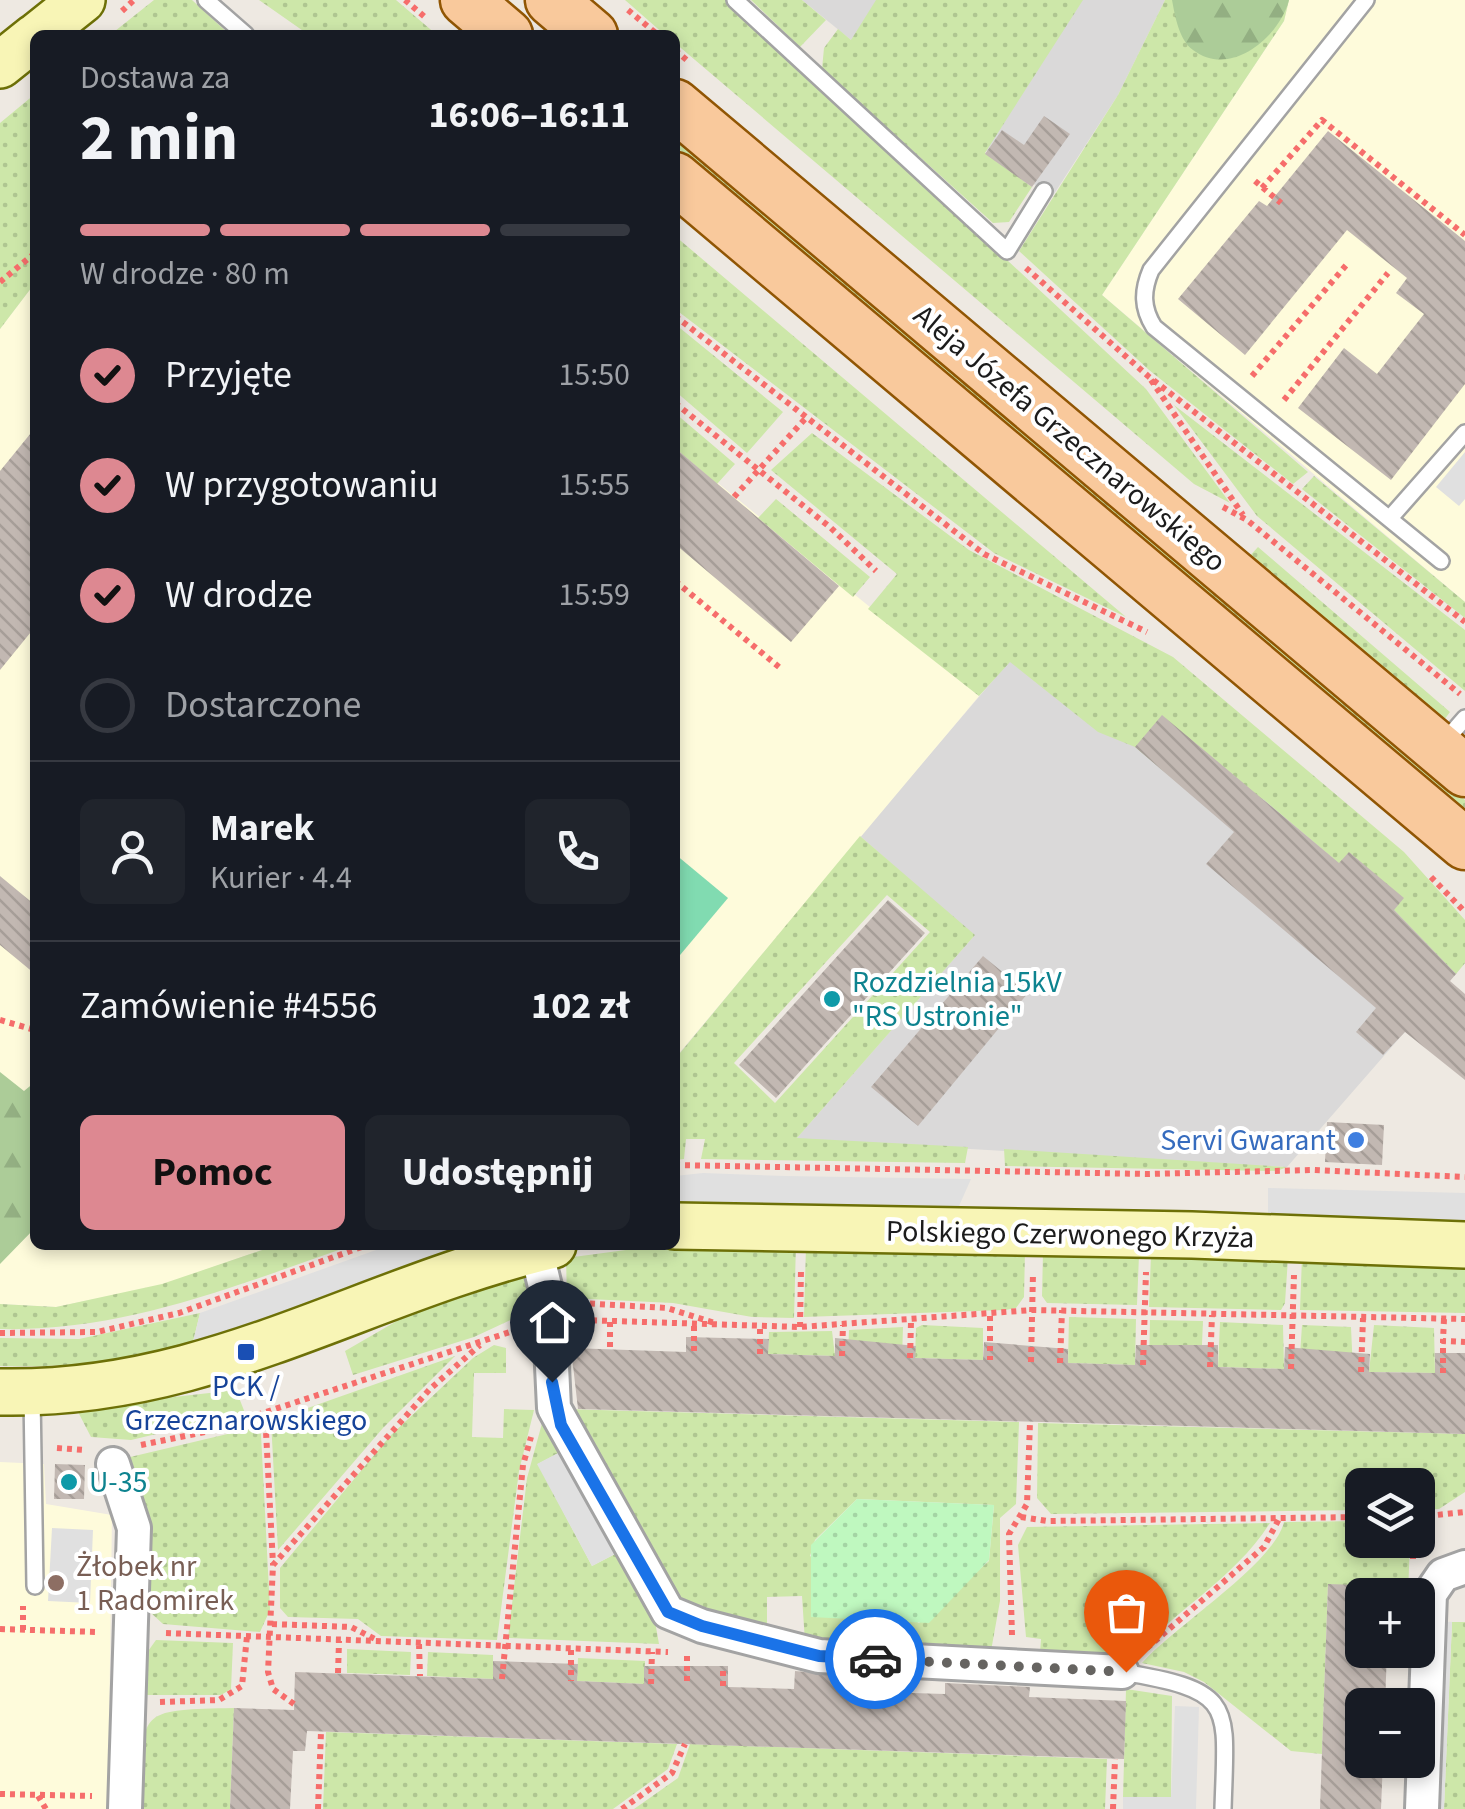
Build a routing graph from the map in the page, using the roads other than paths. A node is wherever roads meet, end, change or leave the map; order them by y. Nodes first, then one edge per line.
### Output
1 (82, 0) edge
2 (206, 0) edge
3 (466, 0) edge
4 (551, 0) edge
5 (734, 0) edge
6 (1366, 0) edge
7 (44, 30) edge
8 (240, 30) edge
9 (502, 30) edge
10 (586, 30) edge
11 (30, 41) edge
12 (0, 65) edge
13 (680, 109) edge
14 (680, 182) edge
15 (1044, 191) dead end
16 (1465, 433) edge
17 (1390, 518) junction
18 (1441, 561) dead end
19 (1456, 746) edge
20 (1465, 844) edge
21 (680, 1226) edge
22 (1465, 1246) edge
23 (535, 1250) edge
24 (544, 1250) edge
25 (16, 1391) edge
26 (115, 1453) road end
27 (1465, 1567) edge
28 (35, 1586) dead end
29 (1124, 1672) joint
30 (112, 1803) edge
31 (1223, 1809) edge
32 (1422, 1809) edge

1 - 7 street
2 - 8 lane
3 - 9 main road
4 - 10 main road
5 - 15 lane
6 - 17 lane
11 - 12 street
13 - 19 main road, Aleja Józefa Grzecznarowskiego
14 - 20 main road, Aleja Józefa Grzecznarowskiego
16 - 17 lane
17 - 18 lane
21 - 22 street, Polskiego Czerwonego Krzyża
23 - 25 street
24 - 29 street
25 - 28 lane
26 - 30 street
27 - 32 street
29 - 31 lane

